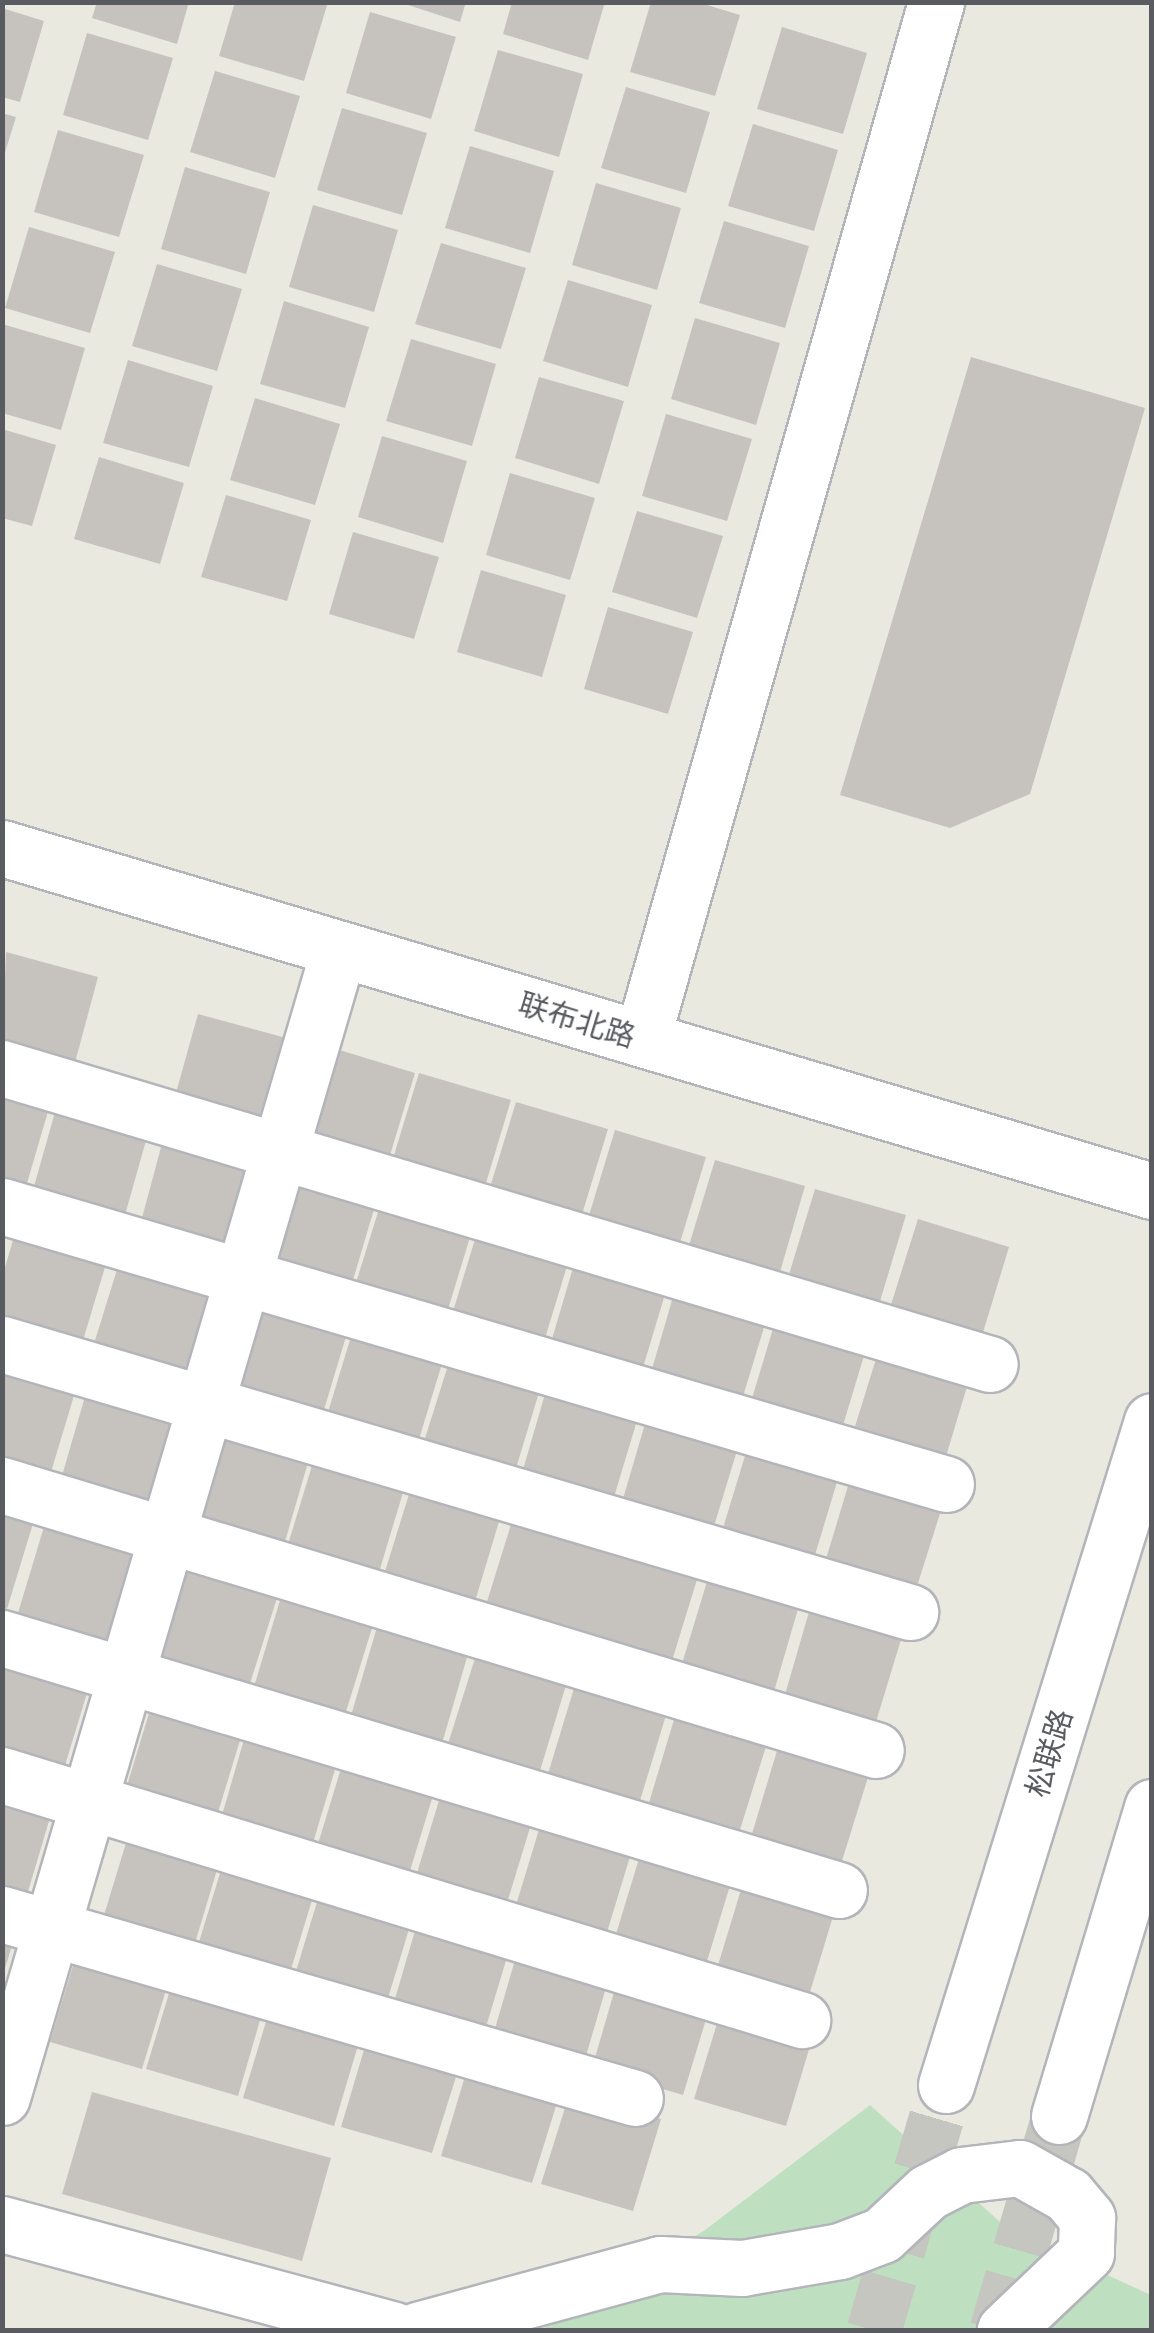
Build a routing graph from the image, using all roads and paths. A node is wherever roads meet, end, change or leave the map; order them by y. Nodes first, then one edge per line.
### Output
1 (924, 6) edge
2 (2, 848) edge
3 (339, 948) junction
4 (642, 1039) junction
5 (2, 1068) edge
6 (280, 1151) junction
7 (1152, 1191) edge
8 (2, 1206) edge
9 (244, 1276) junction
10 (2, 1344) edge
11 (990, 1364) dead end
12 (206, 1404) junction
13 (1152, 1421) edge
14 (946, 1484) dead end
15 (2, 1485) edge
16 (168, 1534) junction
17 (910, 1612) dead end
18 (2, 1638) edge
19 (126, 1676) junction
20 (876, 1750) dead end
21 (2, 1775) edge
22 (89, 1802) junction
23 (1152, 1807) edge
24 (838, 1890) dead end
25 (27, 1921) edge
26 (802, 2020) dead end
27 (946, 2085) tunnel mouth
28 (2, 2097) edge
29 (635, 2098) dead end
30 (1059, 2116) tunnel mouth
31 (2, 2224) edge
32 (394, 2330) edge
33 (417, 2330) edge
34 (1004, 2330) edge

1 - 4 street
2 - 3 street, 联布北路
3 - 4 street, 联布北路
3 - 6 street
4 - 7 street, 联布北路
5 - 6 street
6 - 9 street
6 - 11 street
8 - 9 street
9 - 12 street
9 - 14 street
10 - 12 street
12 - 16 street
12 - 17 street
13 - 27 street, 松联路
15 - 16 street
16 - 19 street
16 - 20 street
18 - 19 street
19 - 22 street
19 - 24 street
21 - 22 street
22 - 25 street
22 - 26 street
23 - 30 street
25 - 28 street
25 - 29 street
31 - 32 street
33 - 34 street

